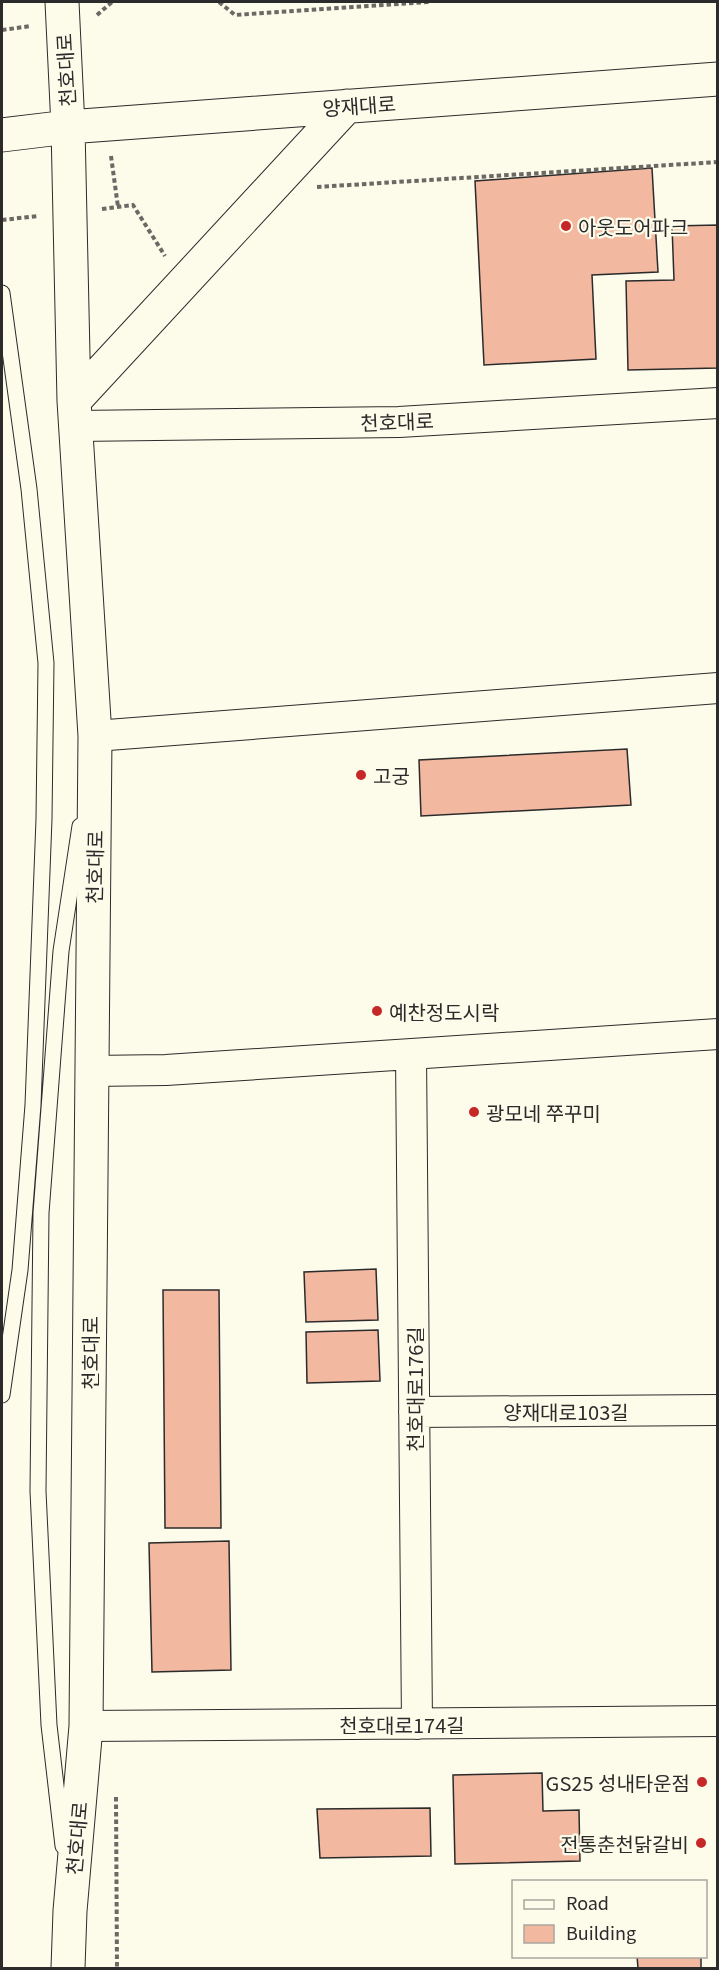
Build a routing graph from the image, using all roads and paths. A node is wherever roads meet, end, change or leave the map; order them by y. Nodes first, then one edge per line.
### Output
1 (62, 2) edge
2 (112, 2) edge
3 (219, 2) edge
4 (429, 2) edge
5 (93, 18) dead end
6 (717, 79) edge
7 (347, 106) junction
8 (68, 127) junction
9 (2, 135) edge
10 (717, 162) edge
11 (317, 187) dead end
12 (118, 207) dead end
13 (183, 284) junction
14 (2, 293) edge
15 (717, 403) edge
16 (75, 414) junction
17 (717, 688) edge
18 (95, 736) junction
19 (717, 1034) edge
20 (411, 1054) junction
21 (92, 1071) junction
22 (2, 1395) edge
23 (717, 1410) edge
24 (414, 1412) junction
25 (717, 1721) edge
26 (417, 1724) junction
27 (86, 1726) junction
28 (70, 1911) junction
29 (68, 1968) edge

1 - 8 main road, 천호대로
2 - 5 path
3 - 4 path
6 - 7 main road, 양재대로
7 - 8 main road, 양재대로
7 - 13 main road
8 - 9 main road, 양재대로
8 - 16 main road, 천호대로
10 - 11 path
12 - 13 path
13 - 16 main road
14 - 22 lane
15 - 16 street, 천호대로
16 - 18 main road, 천호대로
17 - 18 street
18 - 21 main road, 천호대로
18 - 28 lane
19 - 20 street
20 - 21 street
20 - 24 street, 천호대로176길
21 - 27 main road, 천호대로
23 - 24 street, 양재대로103길
24 - 26 street, 천호대로176길
25 - 26 street, 천호대로174길
26 - 27 street, 천호대로174길
27 - 28 main road, 천호대로
28 - 29 main road, 천호대로

